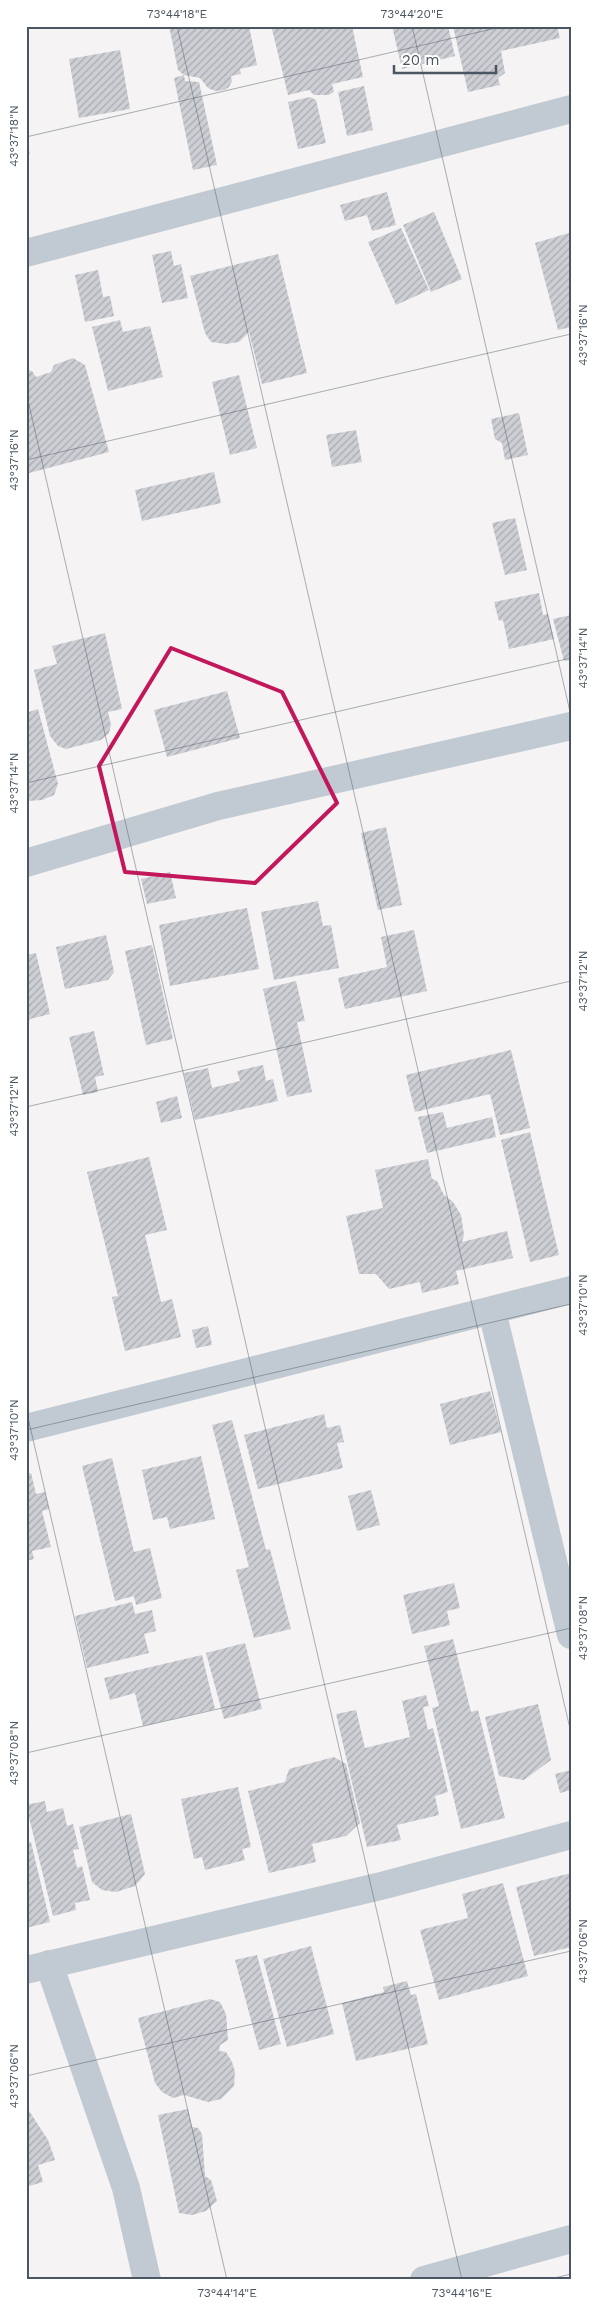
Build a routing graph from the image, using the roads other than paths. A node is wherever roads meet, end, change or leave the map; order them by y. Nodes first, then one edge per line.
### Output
1 (571, 109) edge
2 (26, 253) edge
3 (571, 726) edge
4 (26, 863) edge
5 (571, 1290) edge
6 (492, 1311) junction
7 (26, 1428) edge
8 (571, 1635) edge
9 (571, 1835) edge
10 (38, 1967) edge
11 (571, 2239) edge
12 (147, 2280) edge
13 (424, 2280) edge

1 - 2 street
3 - 4 street
5 - 6 street
6 - 7 street
6 - 8 street
9 - 10 street
10 - 12 street
11 - 13 street

